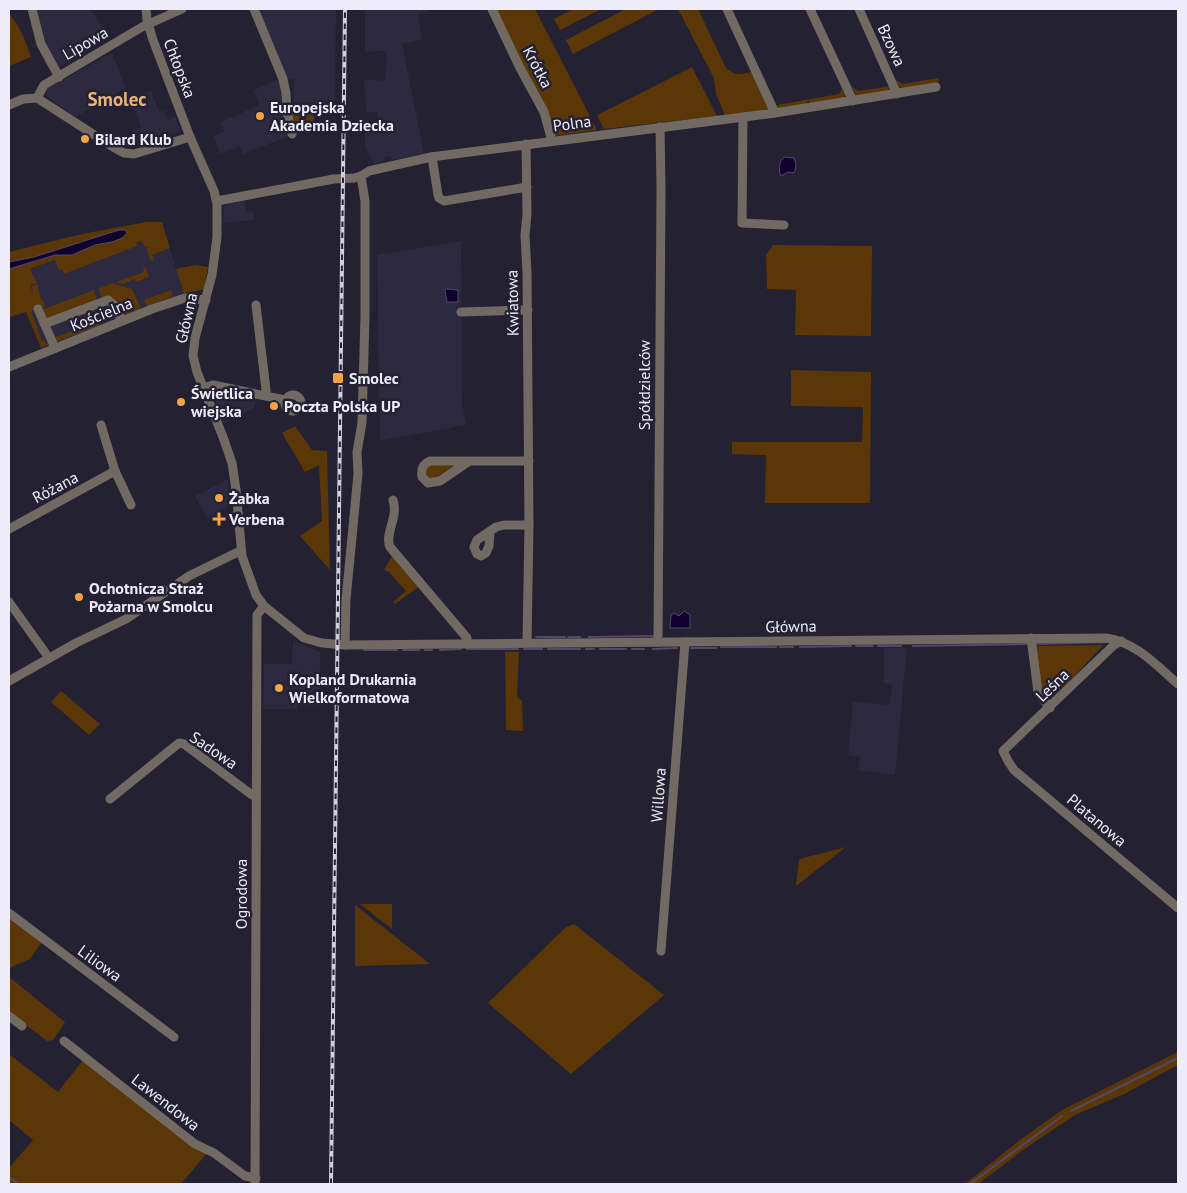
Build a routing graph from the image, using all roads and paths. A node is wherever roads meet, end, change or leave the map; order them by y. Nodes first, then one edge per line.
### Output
1 (32, 9) edge
2 (146, 9) edge
3 (182, 9) edge
4 (254, 9) edge
5 (492, 9) edge
6 (727, 9) edge
7 (810, 9) edge
8 (859, 9) edge
9 (148, 25) junction
10 (58, 77) junction
11 (936, 87) dead end
12 (897, 94) junction
13 (38, 98) junction
14 (854, 101) junction
15 (9, 105) edge
16 (775, 113) junction
17 (742, 117) junction
18 (660, 127) junction
19 (292, 134) dead end
20 (190, 137) junction
21 (552, 141) junction
22 (526, 144) junction
23 (432, 157) junction
24 (361, 176) junction
25 (527, 187) junction
26 (216, 201) junction
27 (784, 224) dead end
28 (206, 300) junction
29 (256, 305) dead end
30 (38, 310) dead end
31 (528, 310) junction
32 (461, 312) dead end
33 (122, 321) junction
34 (44, 324) junction
35 (55, 348) junction
36 (9, 367) edge
37 (203, 388) junction
38 (266, 395) junction
39 (285, 400) dead end
40 (101, 425) dead end
41 (529, 461) junction
42 (468, 462) junction
43 (116, 472) junction
44 (393, 500) dead end
45 (131, 505) dead end
46 (529, 525) junction
47 (9, 529) edge
48 (490, 532) dead end
49 (240, 551) junction
50 (9, 602) edge
51 (264, 606) junction
52 (1031, 638) junction
53 (1118, 640) junction
54 (658, 642) junction
55 (685, 642) junction
56 (527, 643) junction
57 (467, 644) junction
58 (346, 645) junction
59 (49, 658) junction
60 (9, 681) edge
61 (1178, 684) edge
62 (1050, 708) junction
63 (1003, 750) joint
64 (256, 795) junction
65 (110, 799) dead end
66 (1178, 908) edge
67 (9, 913) edge
68 (661, 951) dead end
69 (9, 1016) edge
70 (22, 1026) dead end
71 (174, 1037) dead end
72 (64, 1041) dead end
73 (255, 1181) edge

1 - 10 street
2 - 9 street, Chłopska
3 - 9 street, Lipowa
4 - 19 street
5 - 21 street, Krótka
6 - 16 street
7 - 14 street
8 - 12 street, Bzowa
9 - 10 street, Lipowa
9 - 20 street, Chłopska
10 - 13 street, Lipowa
11 - 12 street, Polna
12 - 14 street, Polna
13 - 15 street
13 - 20 street
14 - 16 street, Polna
16 - 17 street, Polna
17 - 18 street, Polna
17 - 27 street
18 - 21 street, Polna
18 - 54 street, Spółdzielców
20 - 26 street, Główna
21 - 22 street, Polna
22 - 23 street, Polna
22 - 25 street, Kwiatowa
23 - 24 street, Polna
23 - 25 street
24 - 26 street, Polna
24 - 58 street
25 - 31 street, Kwiatowa
26 - 28 street, Główna
28 - 33 street, Kościelna
28 - 37 street, Główna
29 - 38 street
30 - 34 street
31 - 32 street
31 - 41 street, Kwiatowa
33 - 34 street
33 - 35 street, Kościelna
34 - 35 street
35 - 36 street, Kościelna
37 - 38 street
37 - 49 street, Główna
38 - 39 street
40 - 43 street
41 - 42 street
41 - 46 street, Kwiatowa
42 - 42 street
43 - 45 street
43 - 47 street, Różana
44 - 57 street
46 - 48 street
46 - 56 street, Kwiatowa
49 - 51 street, Główna
49 - 59 street
50 - 59 street
51 - 58 street, Główna
51 - 64 street, Ogrodowa
52 - 53 street, Główna
52 - 55 street, Główna
52 - 62 street
53 - 61 street
53 - 62 street, Leśna
54 - 55 street, Główna
54 - 56 street, Główna
55 - 68 street, Willowa
56 - 57 street, Główna
57 - 58 street, Główna
59 - 60 street
62 - 63 street, Leśna
63 - 66 street, Platanowa
64 - 65 street, Sadowa
64 - 73 street, Ogrodowa
67 - 71 street, Liliowa
69 - 70 street
72 - 73 street, Lawendowa

